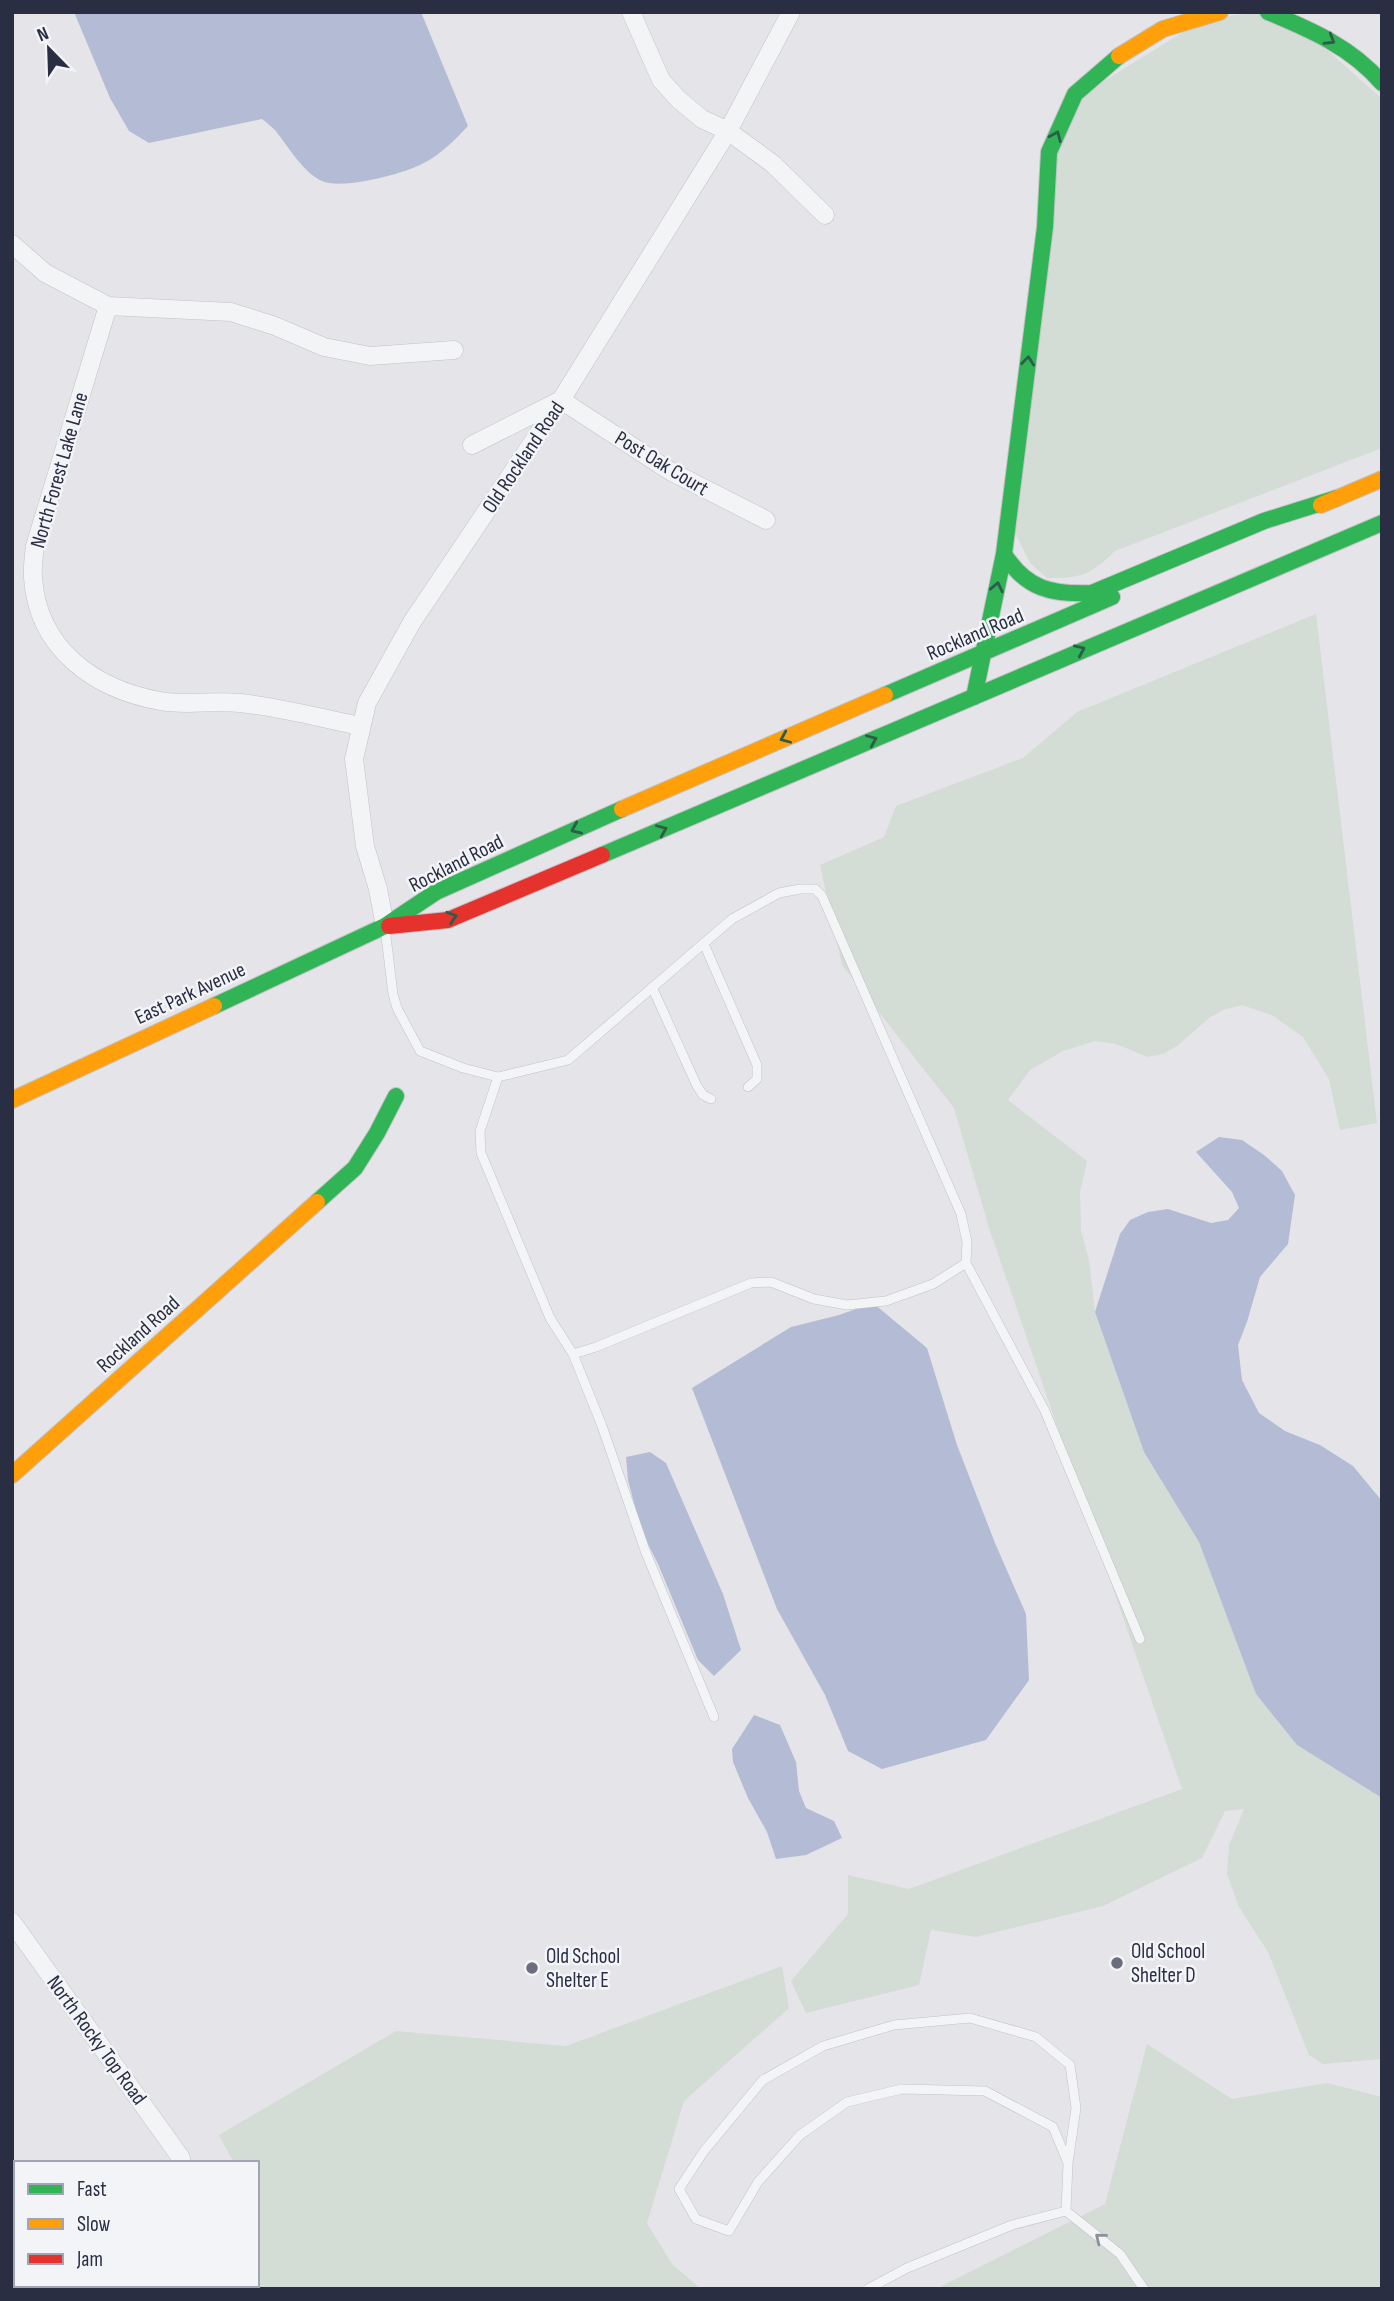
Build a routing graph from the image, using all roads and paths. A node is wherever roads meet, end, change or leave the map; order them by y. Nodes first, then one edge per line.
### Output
1 (631, 12) edge
2 (791, 12) edge
3 (1220, 12) edge
4 (1268, 12) edge
5 (1382, 83) edge
6 (728, 131) junction
7 (825, 215) dead end
8 (12, 244) edge
9 (108, 306) junction
10 (454, 350) dead end
11 (561, 400) junction
12 (472, 445) dead end
13 (1382, 480) edge
14 (1337, 498) junction
15 (766, 520) dead end
16 (1382, 523) edge
17 (1004, 554) junction
18 (983, 653) junction
19 (974, 697) junction
20 (360, 726) junction
21 (385, 926) junction
22 (704, 944) junction
23 (652, 987) junction
24 (498, 1077) junction
25 (748, 1087) dead end
26 (396, 1096) dead end
27 (710, 1099) dead end
28 (12, 1100) edge
29 (966, 1263) junction
30 (573, 1354) junction
31 (12, 1475) edge
32 (1140, 1639) dead end
33 (714, 1717) dead end
34 (12, 1922) edge
35 (181, 2158) dead end
36 (1068, 2164) junction
37 (1066, 2211) junction
38 (868, 2289) edge
39 (1144, 2289) edge

1 - 6 street
2 - 6 street, Old Rockland Road
17 -> 3 main road
4 -> 5 main road
6 - 7 street
6 - 11 street, Old Rockland Road
8 - 9 street
9 - 10 street
9 - 20 street, North Forest Lake Lane
11 - 12 street
11 - 15 street, Post Oak Court
11 - 20 street, Old Rockland Road
13 - 14 main road, Rockland Road
14 - 17 main road
14 - 18 main road, Rockland Road
19 -> 16 main road, Rockland Road
18 -> 17 main road
18 - 19 main road
18 -> 21 main road, Rockland Road
21 -> 19 main road, Rockland Road
20 - 21 street, Old Rockland Road
21 - 24 lane
21 - 28 main road, East Park Avenue
22 - 23 lane
22 - 25 lane
22 - 29 lane
23 - 24 lane
23 - 27 lane
24 - 30 lane
26 - 31 main road, Rockland Road
29 - 30 lane
29 - 32 lane
30 - 33 lane
34 - 35 street, North Rocky Top Road
36 - 36 lane
36 - 37 lane
37 - 38 lane
39 -> 37 lane

